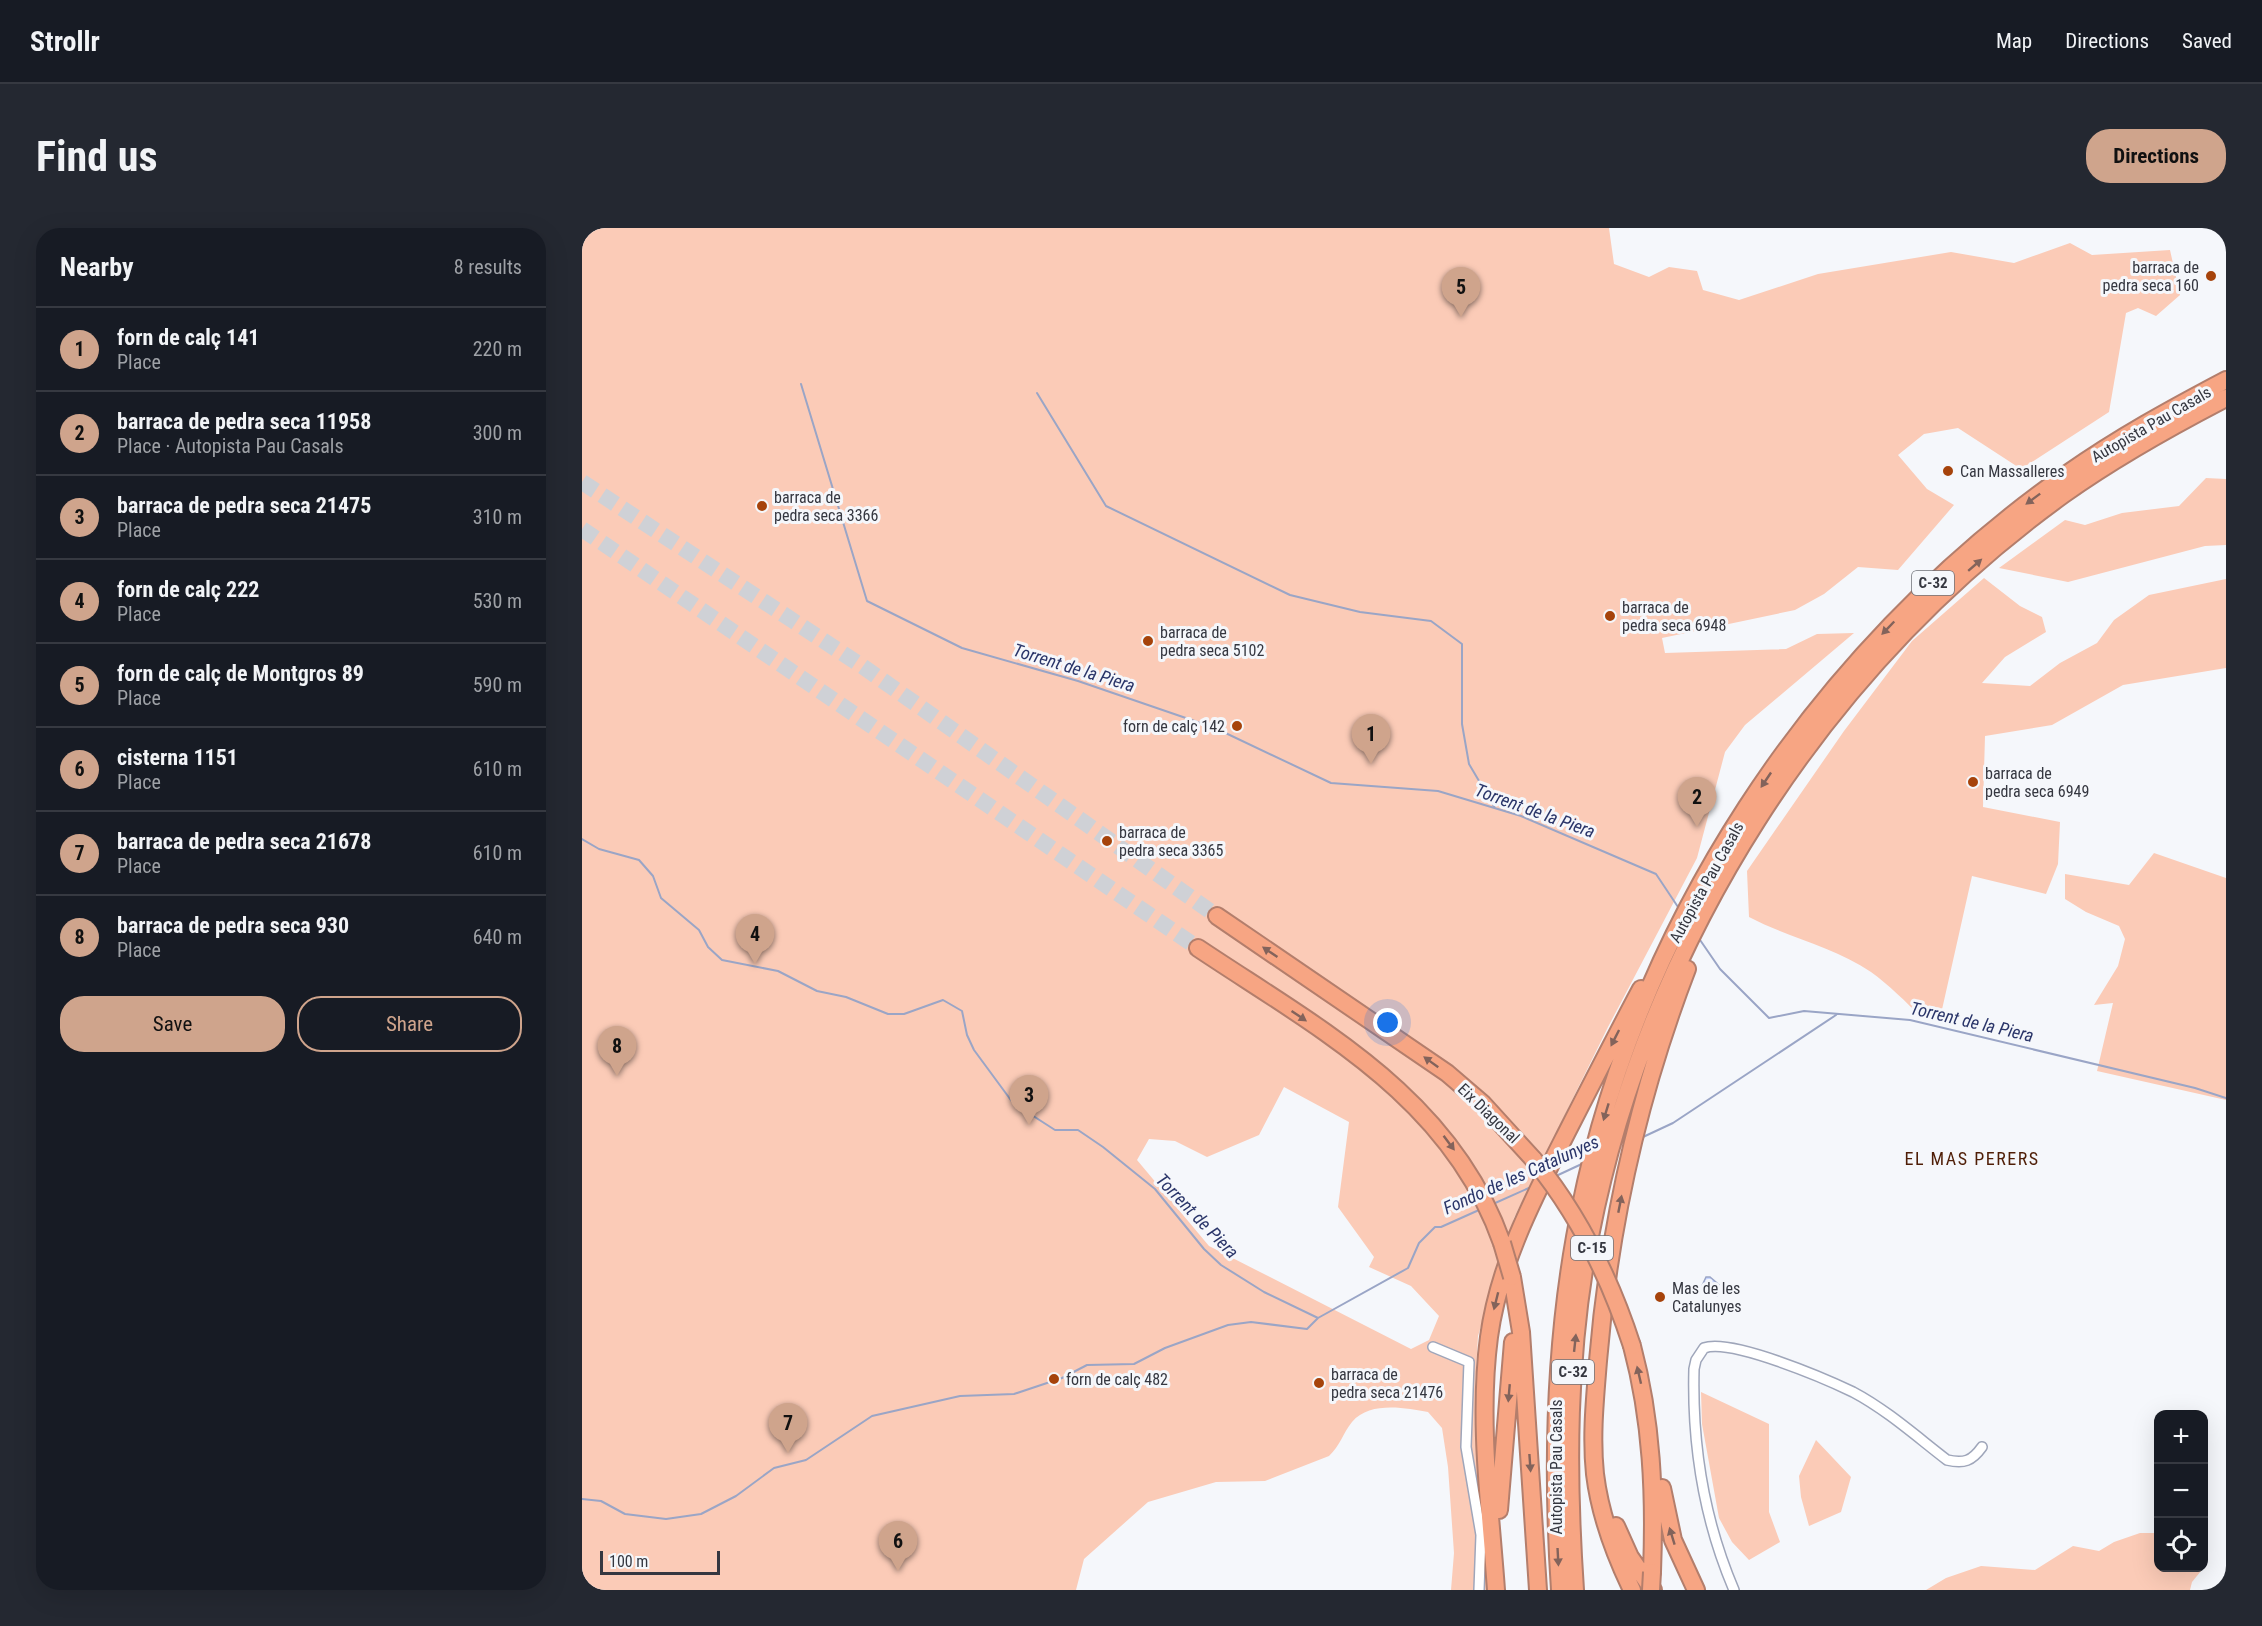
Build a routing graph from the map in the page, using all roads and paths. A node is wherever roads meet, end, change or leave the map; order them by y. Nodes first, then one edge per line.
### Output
1 (2226, 380) edge
2 (2226, 398) edge
3 (1216, 916) tunnel mouth
4 (1691, 929) junction
5 (1198, 948) tunnel mouth
6 (1602, 1155) junction
7 (1513, 1285) junction
8 (1600, 1333) junction
9 (1433, 1347) dead end
10 (1646, 1405) junction
11 (1982, 1448) dead end
12 (1479, 1590) edge
13 (1496, 1590) edge
14 (1501, 1590) edge
15 (1538, 1590) edge
16 (1560, 1590) edge
17 (1575, 1590) edge
18 (1632, 1590) edge
19 (1652, 1590) edge
20 (1696, 1590) edge
21 (1734, 1590) edge

1 -> 4 highway, Autopista Pau Casals / C-32
4 -> 2 highway, Autopista Pau Casals / C-32
10 -> 3 highway, Eix Diagonal / C-15, bridge
4 - 6 highway, Autopista Pau Casals / C-32
8 -> 4 highway
4 -> 13 highway
5 -> 7 highway, bridge
6 -> 16 highway, Autopista Pau Casals / C-32
17 -> 6 highway, Autopista Pau Casals / C-32
7 -> 14 highway
7 -> 15 highway
8 - 18 highway
8 - 19 highway
9 - 12 street
10 - 19 highway, C-15, bridge
20 -> 10 highway
11 - 21 street

